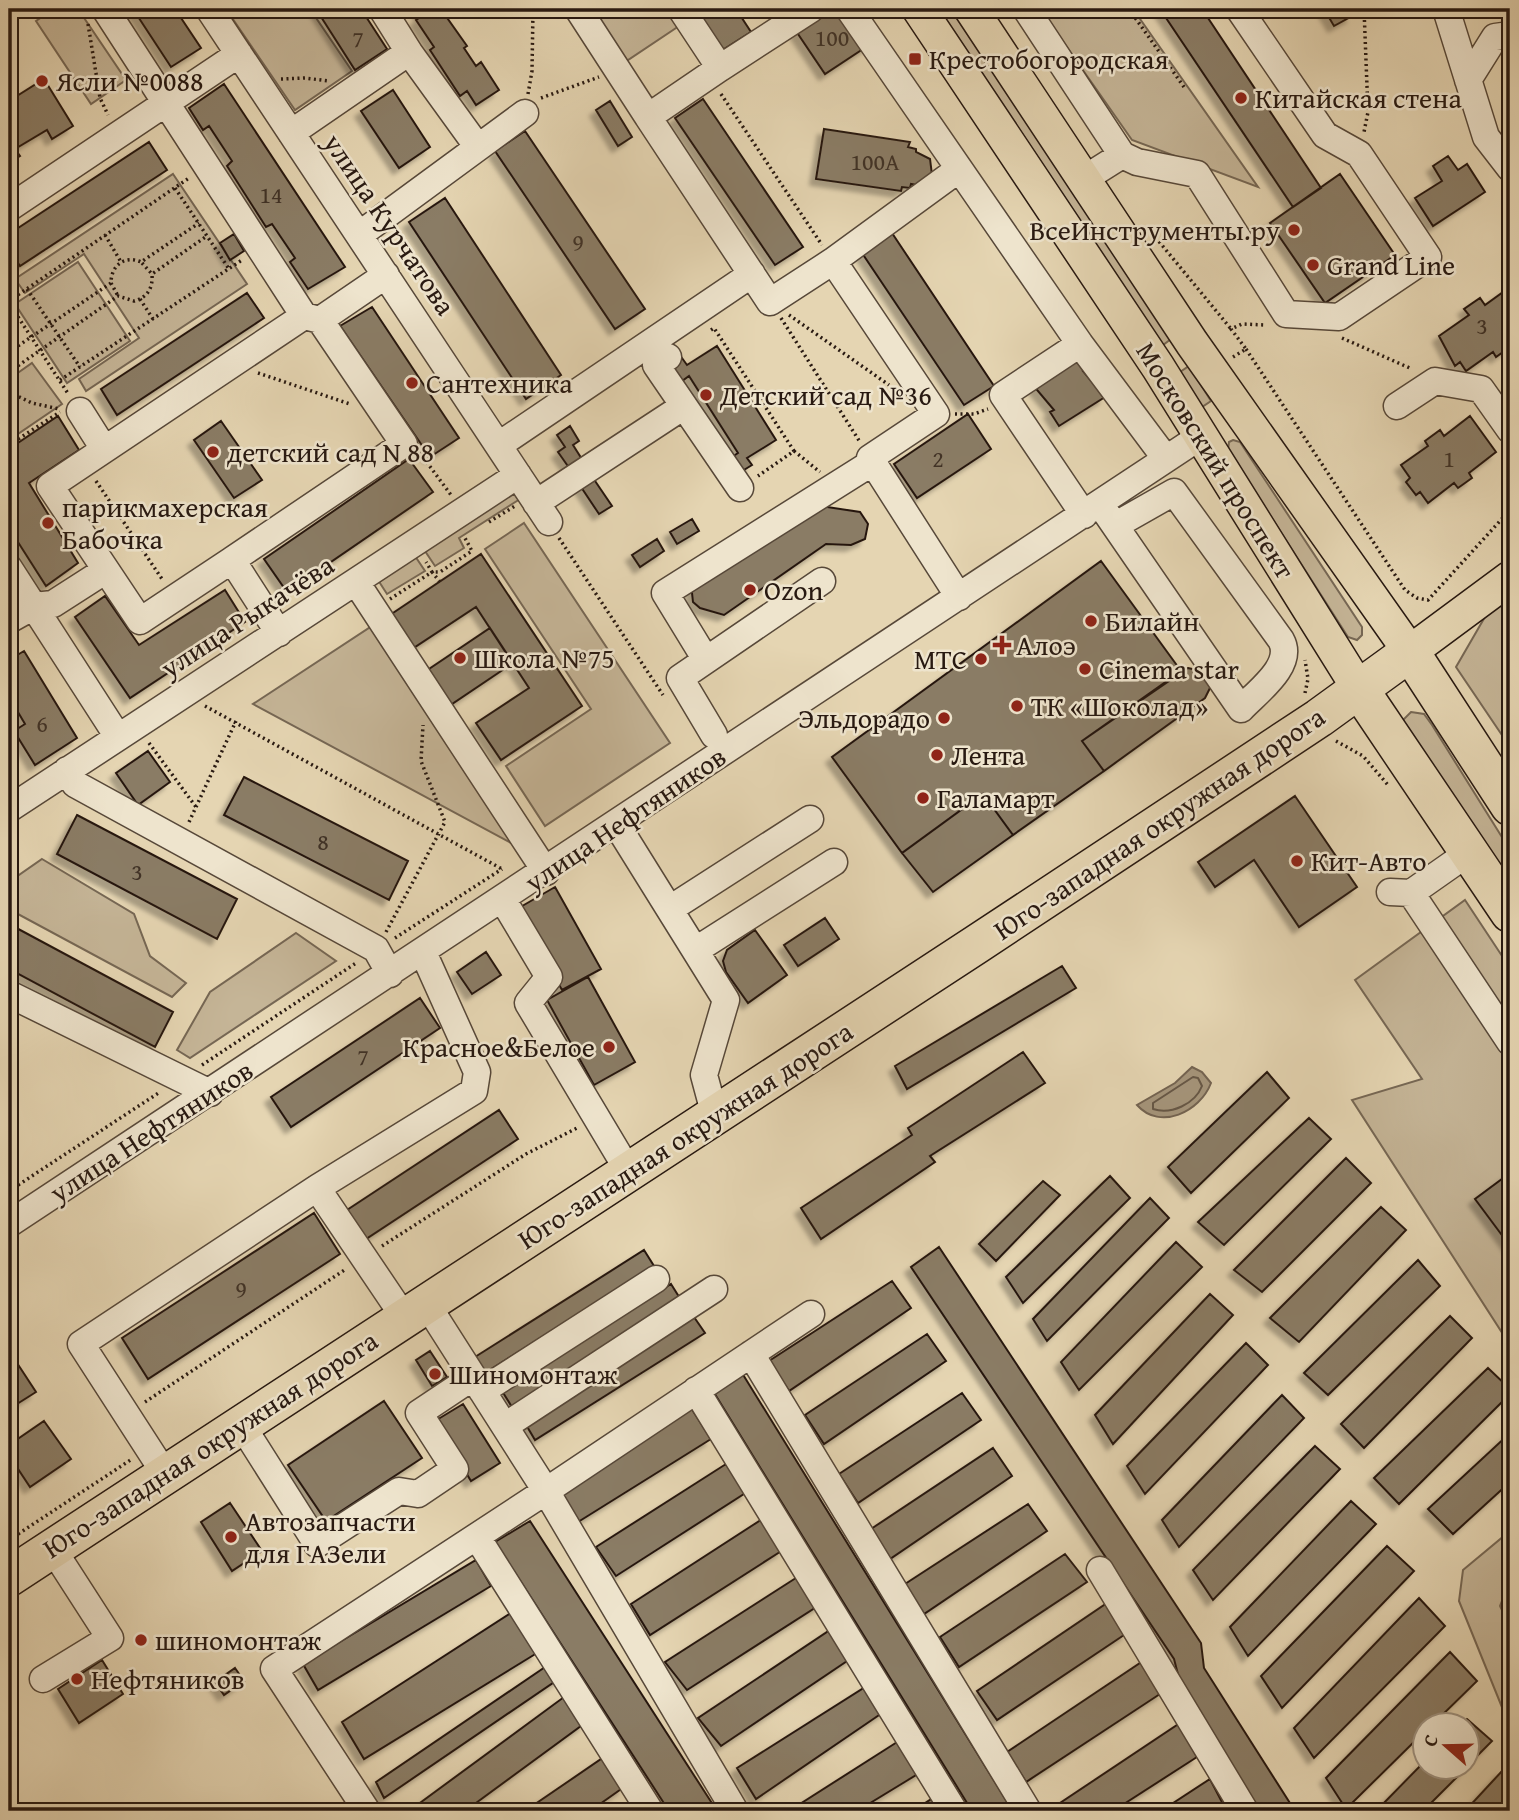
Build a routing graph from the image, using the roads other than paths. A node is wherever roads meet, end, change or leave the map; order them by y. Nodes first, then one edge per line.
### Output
1 (209, 9) edge
2 (382, 9) edge
3 (578, 9) edge
4 (681, 9) edge
5 (810, 9) edge
6 (849, 9) edge
7 (919, 9) edge
8 (971, 9) edge
9 (1026, 9) edge
10 (1239, 9) edge
11 (1446, 9) edge
12 (97, 12) edge
13 (1510, 35) edge
14 (410, 52) junction
15 (239, 54) junction
16 (715, 72) junction
17 (1468, 79) junction
18 (165, 104) junction
19 (525, 113) road end
20 (648, 117) junction
21 (291, 133) junction
22 (477, 146) junction
23 (1122, 155) junction
24 (1510, 168) edge
25 (959, 169) junction
26 (1084, 179) junction
27 (9, 208) edge
28 (359, 234) junction
29 (833, 261) junction
30 (752, 274) junction
31 (386, 275) junction
32 (312, 318) junction
33 (1192, 343) junction
34 (1080, 344) junction
35 (668, 357) dead end
36 (1158, 367) junction
37 (684, 406) junction
38 (1397, 406) dead end
39 (80, 411) road end
40 (1239, 411) junction
41 (1510, 430) edge
42 (1201, 436) junction
43 (499, 445) junction
44 (94, 456) junction
45 (1166, 459) junction
46 (871, 460) junction
47 (740, 488) road end
48 (534, 499) junction
49 (1100, 515) junction
50 (232, 560) junction
51 (9, 568) edge
52 (106, 570) junction
53 (1510, 578) edge
54 (822, 581) dead end
55 (356, 582) junction
56 (959, 597) junction
57 (34, 606) junction
58 (9, 620) edge
59 (279, 633) junction
60 (1410, 652) junction
61 (706, 660) junction
62 (1359, 689) junction
63 (126, 732) junction
64 (715, 735) dead end
65 (67, 770) junction
66 (1510, 806) edge
67 (9, 808) edge
68 (810, 819) dead end
69 (617, 825) junction
70 (1468, 853) junction
71 (834, 862) dead end
72 (546, 872) junction
73 (498, 903) junction
74 (670, 909) junction
75 (1510, 913) edge
76 (696, 950) junction
77 (423, 952) junction
78 (390, 974) junction
79 (9, 994) edge
80 (1510, 1042) edge
81 (210, 1093) junction
82 (715, 1116) junction
83 (628, 1172) junction
84 (317, 1188) junction
85 (9, 1224) edge
86 (656, 1279) dead end
87 (714, 1289) dead end
88 (415, 1310) junction
89 (811, 1314) dead end
90 (751, 1354) junction
91 (478, 1384) junction
92 (696, 1391) junction
93 (241, 1424) junction
94 (505, 1426) junction
95 (157, 1461) junction
96 (546, 1491) junction
97 (477, 1537) junction
98 (52, 1548) junction
99 (1100, 1570) dead end
100 (9, 1577) edge
101 (43, 1678) dead end
102 (367, 1811) edge
103 (650, 1811) edge
104 (735, 1811) edge
105 (954, 1811) edge
106 (1028, 1811) edge
107 (1245, 1811) edge

1 - 15 street, улица Курчатова
2 - 14 street
3 - 20 street
4 - 16 street
5 - 16 street
6 - 25 street
7 - 36 main road, Московский проспект
8 - 26 main road, Московский проспект
9 - 23 street
10 - 23 street
11 - 17 street
12 - 18 street
13 - 17 street
14 - 21 street
14 - 22 street
15 - 18 street
15 - 21 street, улица Курчатова
16 - 20 street
17 - 24 street
18 - 27 street
18 - 32 street
19 - 22 street
20 - 30 street
21 - 28 street, улица Курчатова
22 - 28 street
23 - 26 street
25 - 29 street
25 - 34 street
26 - 33 main road, Московский проспект
28 - 31 street, улица Курчатова
29 - 30 street
29 - 46 street
30 - 43 street
31 - 32 street
31 - 43 street, улица Курчатова
32 - 44 street
32 - 50 street
33 - 36 main road
33 - 40 main road, Московский проспект
34 - 45 street
34 - 49 street
35 - 37 street
36 - 42 main road, Московский проспект
37 - 47 street
37 - 48 street, улица Рыкачёва
38 - 41 street
39 - 44 street
40 - 42 main road, улица Нефтяников
40 - 60 main road, Московский проспект
42 - 45 street, улица Нефтяников
42 - 62 main road, Московский проспект
43 - 48 street, улица Курчатова
44 - 52 street
45 - 49 street, улица Нефтяников
46 - 56 street
46 - 61 street
48 - 55 street, улица Рыкачёва
49 - 49 street
49 - 56 street, улица Нефтяников
50 - 52 street
50 - 59 street
51 - 57 street
52 - 57 street
53 - 60 main road
54 - 61 street
55 - 59 street, улица Рыкачёва
55 - 72 street
56 - 69 street, улица Нефтяников
57 - 58 street
57 - 63 street
59 - 63 street, улица Рыкачёва
60 - 62 highway, Юго-западная окружная дорога
60 - 66 highway, Московский проспект
61 - 64 street
62 - 70 highway, Московский проспект
62 - 82 highway, Юго-западная окружная дорога
63 - 65 street, улица Рыкачёва
65 - 67 street, улица Рыкачёва
65 - 78 street
68 - 74 street
69 - 72 street, улица Нефтяников
69 - 74 street
70 - 75 highway, Московский проспект
70 - 80 street
71 - 76 street
72 - 73 street, улица Нефтяников
73 - 77 street, улица Нефтяников
73 - 83 street
74 - 76 street
76 - 82 street
77 - 78 street, улица Нефтяников
77 - 84 street
78 - 81 street, улица Нефтяников
79 - 81 street
81 - 85 street, улица Нефтяников
82 - 83 highway, Юго-западная окружная дорога
83 - 88 highway, Юго-западная окружная дорога
84 - 88 street
84 - 95 street
86 - 91 street
87 - 94 street
88 - 91 street
88 - 93 highway, Юго-западная окружная дорога
89 - 90 street
90 - 92 street
90 - 106 street
91 - 93 street
91 - 94 street
92 - 96 street
92 - 105 street
93 - 95 highway, Юго-западная окружная дорога
94 - 96 street
95 - 98 highway, Юго-западная окружная дорога
96 - 97 street
96 - 104 street
97 - 102 street
97 - 103 street
98 - 100 highway, Юго-западная окружная дорога
98 - 101 street
99 - 107 street

